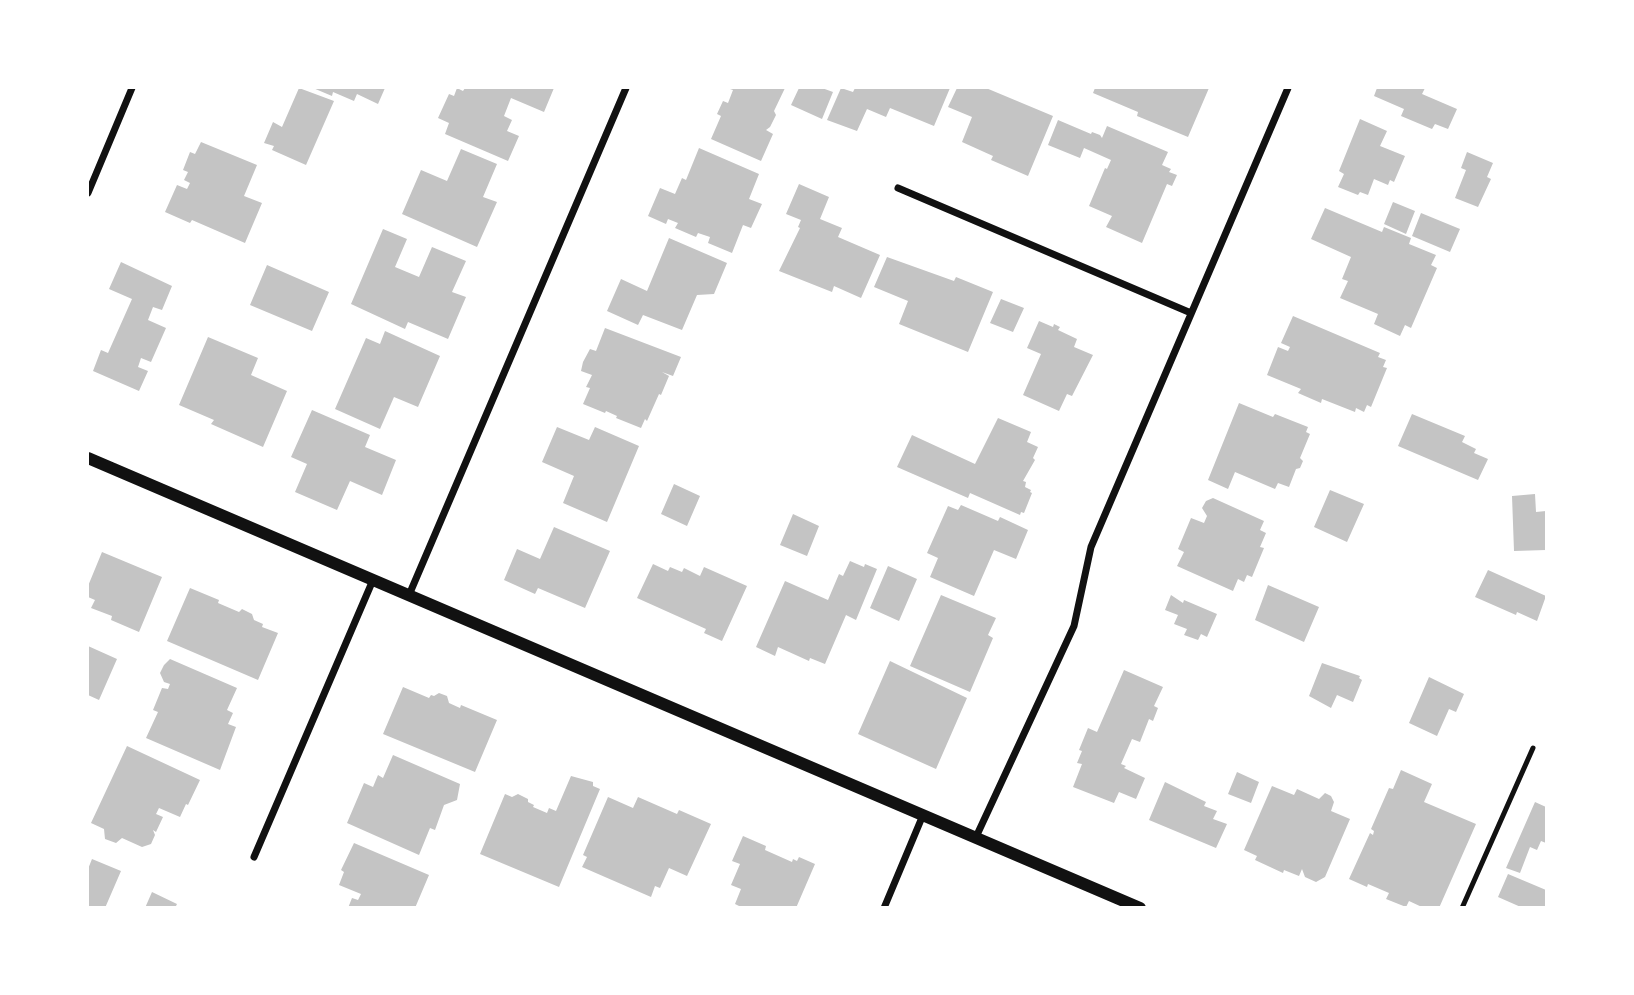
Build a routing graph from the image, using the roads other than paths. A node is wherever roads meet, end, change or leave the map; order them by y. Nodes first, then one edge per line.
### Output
1 (132, 88) edge
2 (626, 88) edge
3 (1288, 88) edge
4 (898, 187) dead end
5 (88, 193) edge
6 (1191, 313) junction
7 (88, 458) edge
8 (373, 580) junction
9 (409, 595) junction
10 (1533, 748) dead end
11 (923, 815) junction
12 (976, 837) junction
13 (254, 857) dead end
14 (884, 908) edge
15 (1140, 908) edge
16 (1462, 908) edge

1 - 5 street
2 - 9 street
3 - 6 street
4 - 6 street
6 - 12 street
7 - 8 street
8 - 9 street
8 - 13 street
9 - 11 street
10 - 16 lane
11 - 12 street
11 - 14 street
12 - 15 street

